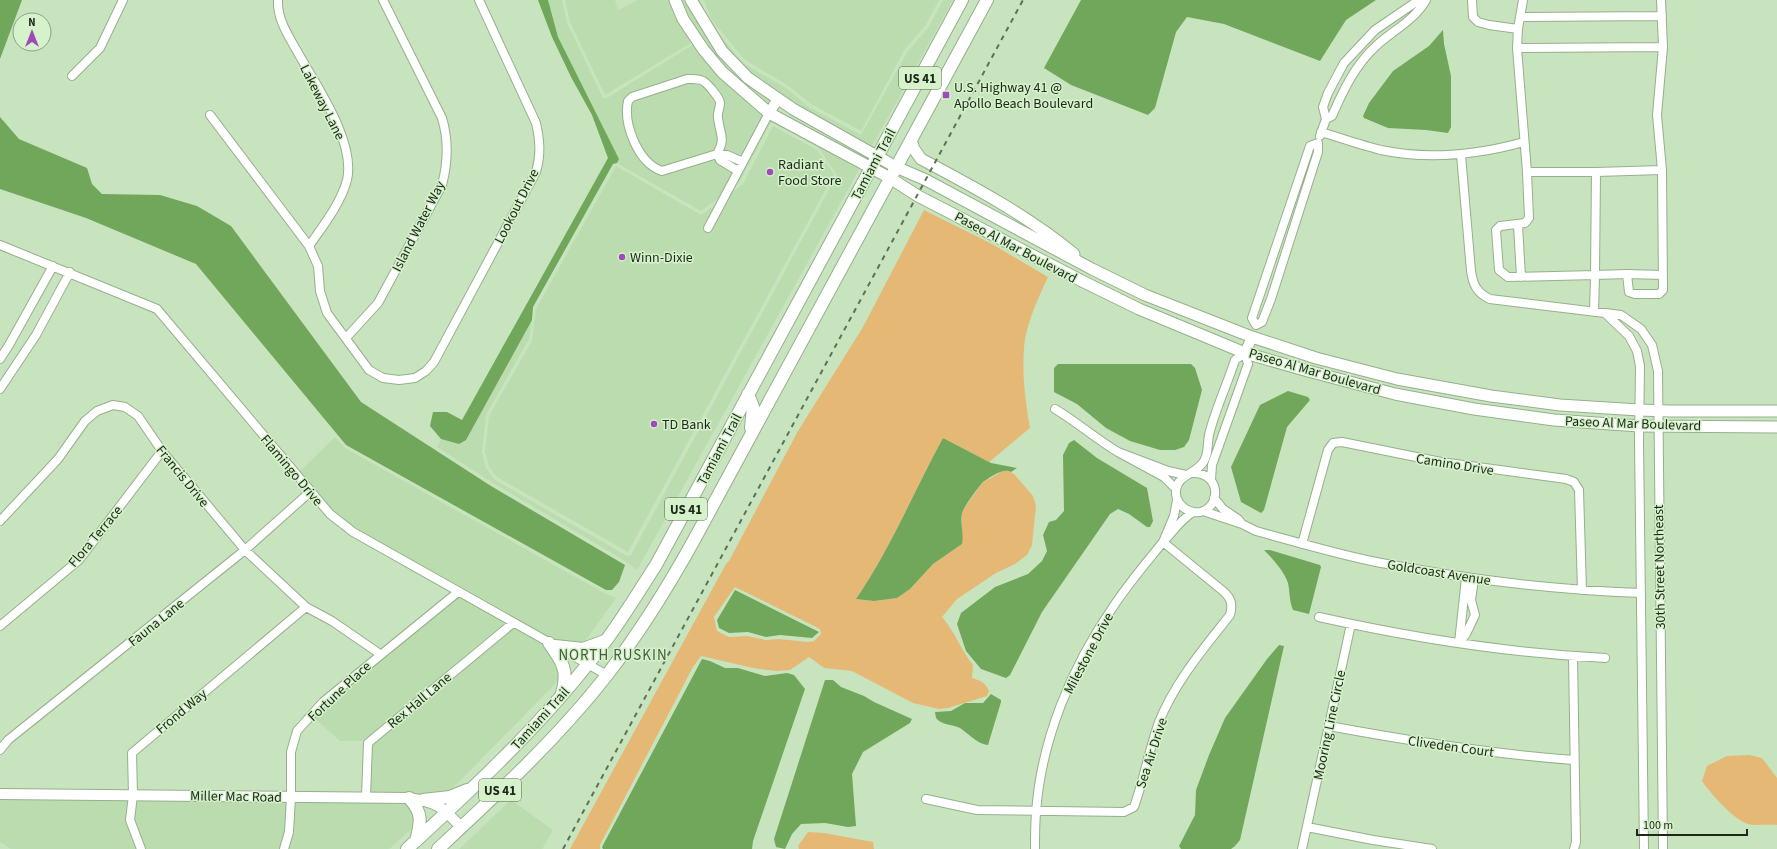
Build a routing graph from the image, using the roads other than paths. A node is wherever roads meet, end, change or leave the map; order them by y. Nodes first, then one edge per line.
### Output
1 (123, 0) edge
2 (278, 0) edge
3 (383, 0) edge
4 (479, 0) edge
5 (675, 0) edge
6 (691, 0) edge
7 (962, 0) edge
8 (987, 0) edge
9 (1419, 0) edge
10 (1426, 0) edge
11 (1472, 0) edge
12 (1523, 0) edge
13 (1661, 0) edge
14 (1662, 16) junction
15 (1520, 17) junction
16 (1518, 29) junction
17 (1663, 47) junction
18 (1517, 48) junction
19 (72, 76) dead end
20 (778, 99) junction
21 (770, 113) junction
22 (210, 115) dead end
23 (1326, 119) junction
24 (1321, 132) junction
25 (911, 140) junction
26 (1524, 142) junction
27 (1318, 143) junction
28 (717, 154) junction
29 (1461, 155) junction
30 (878, 156) junction
31 (743, 162) junction
32 (871, 167) junction
33 (1662, 170) junction
34 (738, 171) junction
35 (893, 172) junction
36 (1526, 172) junction
37 (1596, 172) junction
38 (1518, 224) junction
39 (708, 228) dead end
40 (0, 245) edge
41 (309, 246) junction
42 (53, 266) junction
43 (1092, 269) junction
44 (70, 272) junction
45 (1627, 274) junction
46 (1595, 275) junction
47 (1663, 275) junction
48 (1521, 277) junction
49 (1594, 312) junction
50 (1606, 314) junction
51 (1252, 337) junction
52 (346, 338) junction
53 (1245, 352) junction
54 (0, 359) edge
55 (0, 389) edge
56 (748, 394) junction
57 (1055, 409) dead end
58 (1639, 410) junction
59 (1657, 411) junction
60 (1777, 411) edge
61 (1639, 426) junction
62 (1657, 426) junction
63 (1777, 427) edge
64 (750, 436) junction
65 (162, 451) junction
66 (1118, 452) junction
67 (1190, 474) junction
68 (1211, 480) junction
69 (1176, 489) junction
70 (310, 492) junction
71 (1214, 498) junction
72 (1177, 500) junction
73 (1203, 510) junction
74 (1193, 512) junction
75 (0, 521) edge
76 (1242, 524) junction
77 (1163, 542) junction
78 (1302, 544) junction
79 (245, 550) junction
80 (1470, 578) junction
81 (1582, 590) junction
82 (458, 592) junction
83 (1641, 593) junction
84 (306, 607) junction
85 (1319, 616) dead end
86 (513, 623) junction
87 (1351, 624) junction
88 (0, 626) edge
89 (605, 641) junction
90 (1459, 643) junction
91 (552, 645) junction
92 (380, 654) junction
93 (1572, 656) junction
94 (1605, 658) dead end
95 (588, 665) junction
96 (607, 675) junction
97 (560, 698) junction
98 (1329, 726) junction
99 (0, 750) edge
100 (1574, 760) junction
101 (472, 789) junction
102 (0, 794) edge
103 (132, 795) junction
104 (291, 797) junction
105 (366, 797) junction
106 (409, 798) junction
107 (926, 798) dead end
108 (423, 800) junction
109 (446, 812) junction
110 (1036, 812) junction
111 (461, 827) junction
112 (1307, 827) junction
113 (411, 845) edge
114 (141, 849) edge
115 (284, 849) edge
116 (438, 849) edge
117 (1035, 849) edge
118 (1302, 849) edge
119 (1432, 849) edge
120 (1574, 849) edge
121 (1644, 849) edge
122 (1663, 849) edge

1 - 19 street
2 - 41 street, Lakeway Lane
3 - 52 street, Island Water Way
4 - 52 street, Lookout Drive
5 - 21 main road
6 - 20 main road
7 - 30 main road, Tamiami Trail / US 41
8 - 25 main road, Tamiami Trail / US 41
9 - 23 street
10 - 23 street
11 - 16 street
12 - 15 street
13 - 14 street
14 - 15 street
14 - 17 street
15 - 16 street
16 - 18 street
17 - 18 street
17 - 33 street
18 - 26 street
20 - 21 street
20 - 30 main road
21 - 31 street
21 - 32 main road
22 - 41 street
23 - 24 street
24 - 27 street
24 - 29 street
25 - 35 main road, Tamiami Trail / US 41
25 - 43 main road
26 - 29 street
26 - 36 street
27 - 27 street
28 - 28 street
28 - 31 street
28 - 34 street
29 - 49 street, 30th Street Northeast
30 - 32 main road, Tamiami Trail / US 41
30 - 35 main road
31 - 34 street
32 - 35 main road
32 - 56 main road, Tamiami Trail / US 41
33 - 37 street
33 - 47 street
34 - 39 street
35 - 43 main road, Paseo Al Mar Boulevard
35 - 53 main road, Paseo Al Mar Boulevard
35 - 64 main road, Tamiami Trail / US 41
36 - 37 street
36 - 38 street
37 - 46 street
38 - 48 street
38 - 48 street
40 - 42 street, Flamingo Drive
41 - 52 street
42 - 44 street, Flamingo Drive
42 - 54 street
43 - 51 main road, Paseo Al Mar Boulevard
44 - 55 street
44 - 70 street, Flamingo Drive
45 - 46 street
45 - 47 street
45 - 47 street
46 - 48 street
46 - 49 street
49 - 50 street, 30th Street Northeast
50 - 58 street, 30th Street Northeast
50 - 59 street, 30th Street Northeast
51 - 53 street
51 - 58 main road, Paseo Al Mar Boulevard
53 - 61 main road, Paseo Al Mar Boulevard
53 - 67 street
53 - 68 street
56 - 64 main road
56 - 89 main road, Tamiami Trail / US 41
57 - 66 street
58 - 59 main road, Paseo Al Mar Boulevard
58 - 61 street, 30th Street Northeast
59 - 60 main road, Paseo Al Mar Boulevard
59 - 62 street, 30th Street Northeast
61 - 62 main road, Paseo Al Mar Boulevard
61 - 83 street, 30th Street Northeast
62 - 63 main road, Paseo Al Mar Boulevard
62 - 122 street, 30th Street Northeast
64 - 96 main road, Tamiami Trail / US 41
65 - 75 street, Francis Drive
65 - 79 street, Francis Drive
65 - 88 street, Flora Terrace
66 - 67 street
66 - 69 street
67 - 68 street
67 - 69 street
68 - 71 street
69 - 72 street
70 - 79 street, Fauna Lane
70 - 82 street, Flamingo Drive
71 - 73 street
71 - 76 street, Goldcoast Avenue
72 - 74 street
72 - 77 street, Milestone Drive
73 - 74 street
73 - 76 street, Goldcoast Avenue
74 - 77 street, Milestone Drive
76 - 78 street, Goldcoast Avenue
77 - 110 street, Milestone Drive
77 - 110 street, Sea Air Drive
78 - 80 street, Goldcoast Avenue
78 - 81 street, Camino Drive
79 - 84 street, Francis Drive
79 - 99 street, Fauna Lane
80 - 81 street, Goldcoast Avenue
80 - 90 street
80 - 90 street
81 - 83 street, Goldcoast Avenue
82 - 86 street, Flamingo Drive
82 - 92 street, Fortune Place
83 - 121 street, 30th Street Northeast
84 - 92 street, Francis Drive
84 - 103 street, Frond Way
85 - 87 street
86 - 91 street, Flamingo Drive
86 - 105 street, Rex Hall Lane
87 - 90 street
87 - 98 street, Mooring Line Circle
89 - 91 main road
89 - 95 main road, Tamiami Trail / US 41
90 - 93 street
91 - 95 street, Flamingo Drive
91 - 97 main road
92 - 104 street, Fortune Place
93 - 94 street
93 - 100 street
95 - 96 street, Flamingo Drive
95 - 97 main road, Tamiami Trail / US 41
96 - 111 main road, Tamiami Trail / US 41
97 - 101 main road, Tamiami Trail / US 41
98 - 100 street, Cliveden Court
98 - 112 street, Mooring Line Circle
100 - 120 street
101 - 108 main road
101 - 109 main road, Tamiami Trail / US 41
102 - 103 street, Miller Mac Road
103 - 104 street, Miller Mac Road
103 - 114 street, Frond Way
104 - 105 street, Miller Mac Road
104 - 115 street, Fortune Place
105 - 106 street, Miller Mac Road
106 - 108 street, Miller Mac Road
106 - 113 main road
107 - 110 street, Sea Air Drive
108 - 109 street, Miller Mac Road
109 - 111 street, Miller Mac Road
109 - 113 main road, Tamiami Trail / US 41
110 - 117 street, Milestone Drive
111 - 116 main road, Tamiami Trail / US 41
112 - 118 street, Mooring Line Circle
112 - 119 street

